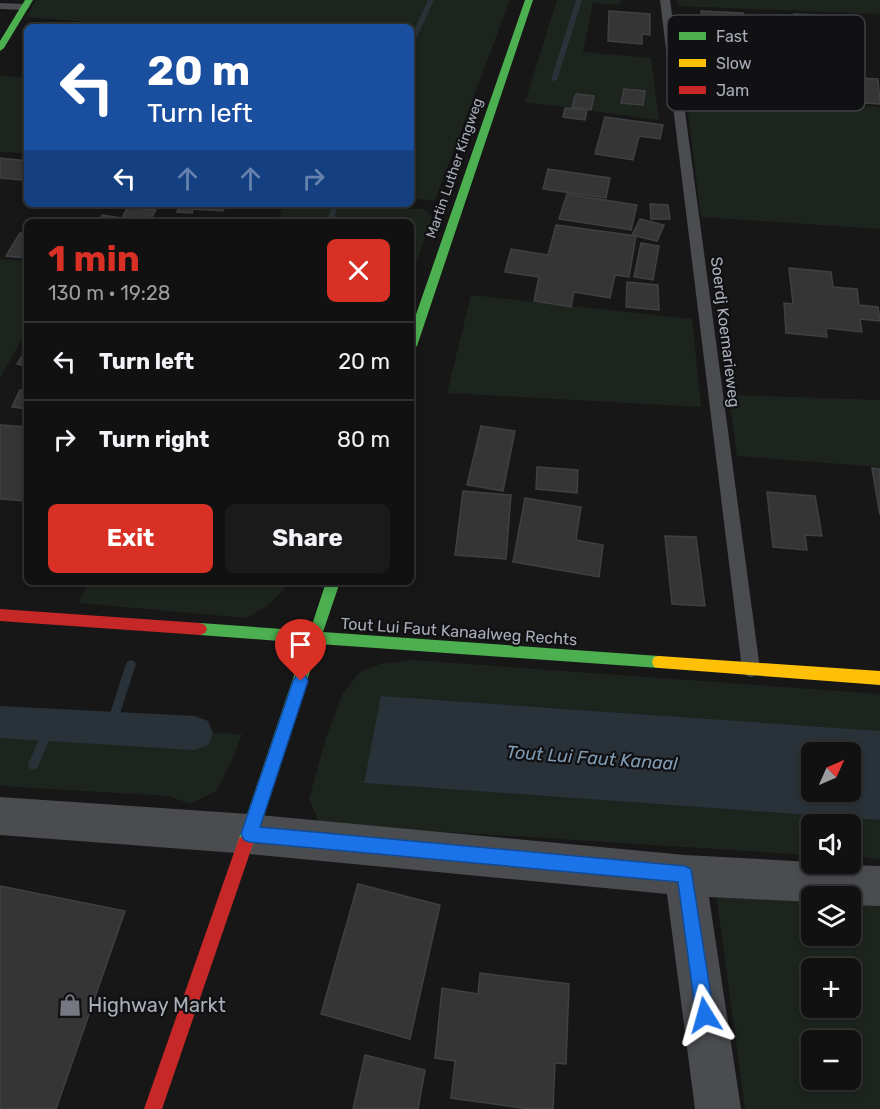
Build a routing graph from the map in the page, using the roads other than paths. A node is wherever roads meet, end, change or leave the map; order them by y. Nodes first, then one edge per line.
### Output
1 (529, 0) edge
2 (665, 0) edge
3 (27, 3) edge
4 (0, 6) edge
5 (667, 16) edge
6 (0, 48) edge
7 (679, 111) edge
8 (414, 337) edge
9 (332, 585) edge
10 (0, 615) edge
11 (316, 637) junction
12 (751, 669) junction
13 (880, 678) edge
14 (0, 816) edge
15 (249, 834) junction
16 (685, 875) junction
17 (880, 886) edge
18 (153, 1109) edge
19 (718, 1109) edge

1 - 8 main road, Martin Luther Kingweg
2 - 5 lane, Soerdj Koemarieweg
3 - 4 lane
3 - 6 main road
7 - 12 lane, Soerdj Koemarieweg
9 - 11 main road
10 - 11 main road, Tout Lui Faut Kanaalweg Rechts
11 - 12 main road, Tout Lui Faut Kanaalweg Rechts
11 - 15 main road
12 - 13 main road, Tout Lui Faut Kanaalweg Rechts
14 - 15 street
15 - 16 street
15 - 18 main road
16 - 17 street
16 - 19 street

